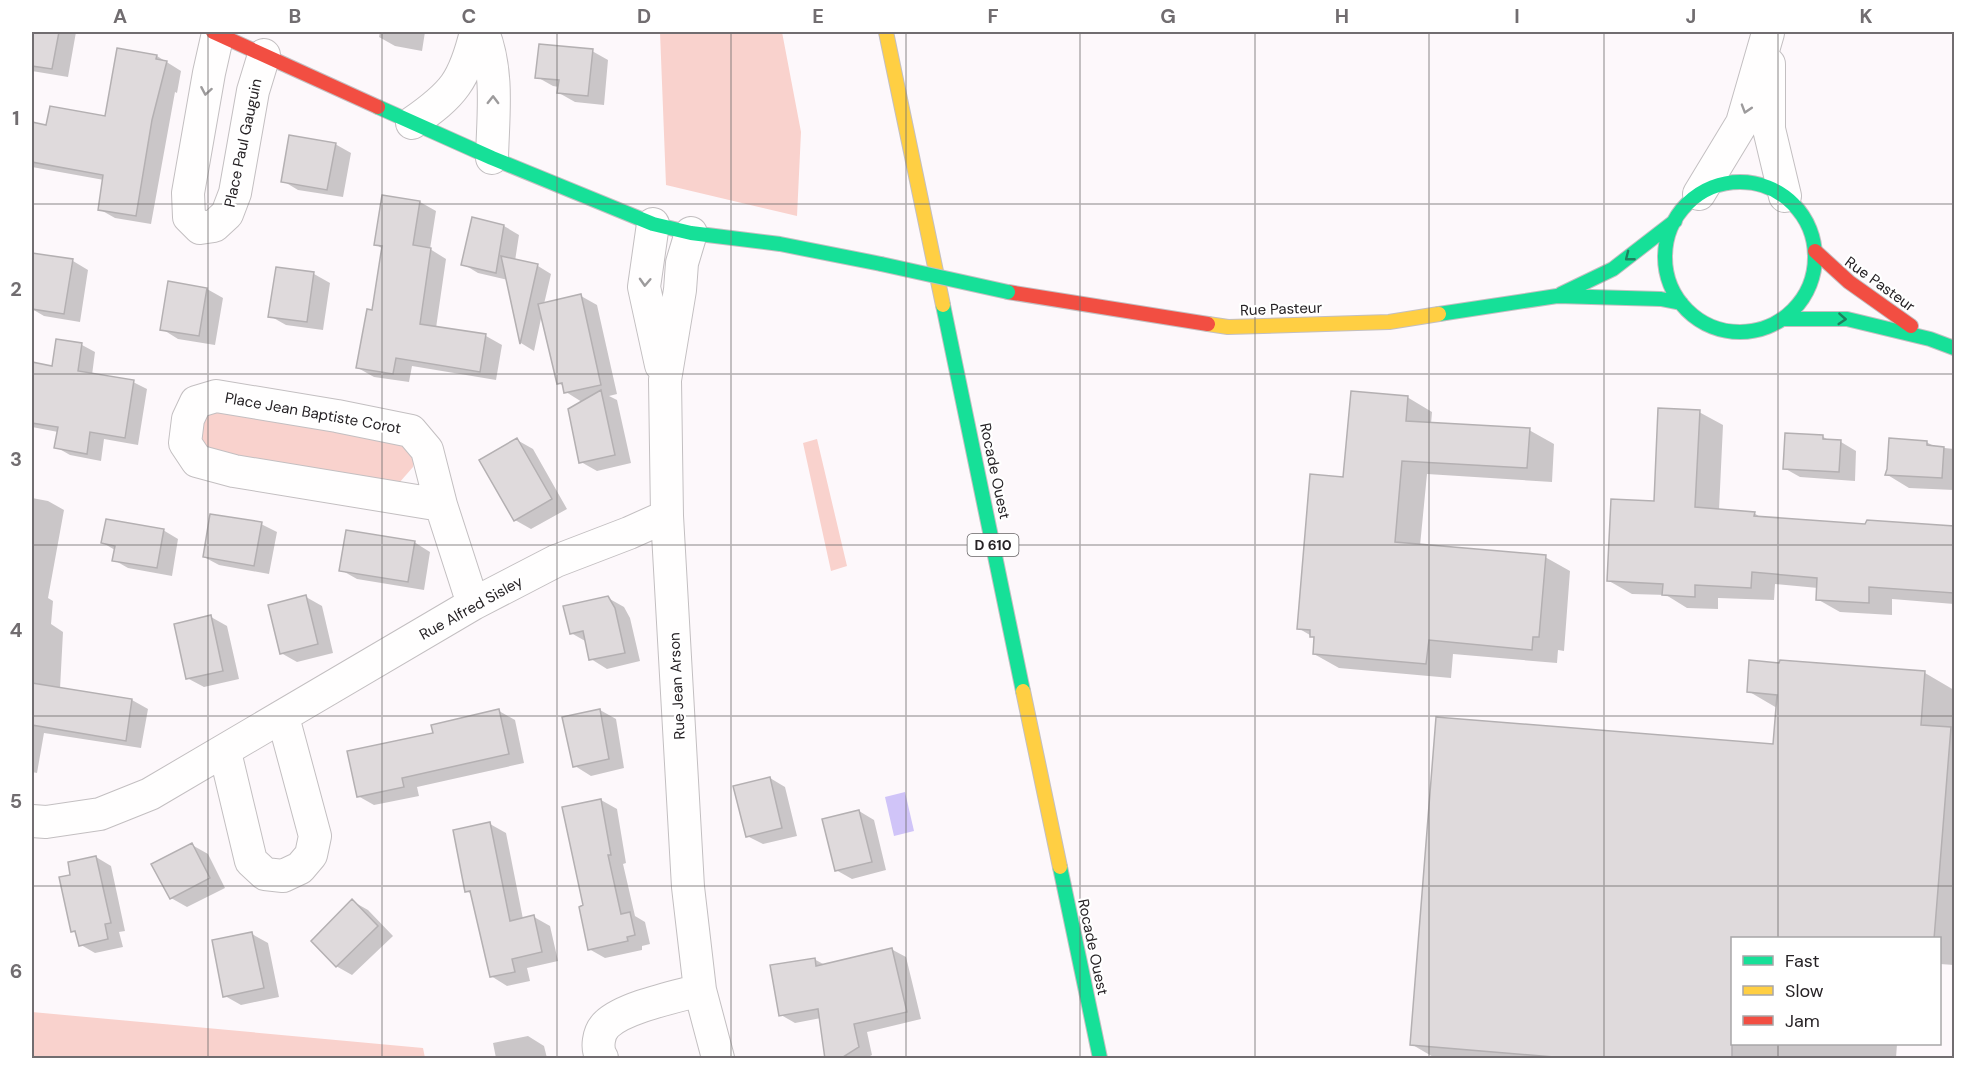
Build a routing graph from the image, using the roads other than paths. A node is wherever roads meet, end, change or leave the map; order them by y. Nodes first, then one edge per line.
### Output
1 (215, 32) edge
2 (476, 32) edge
3 (483, 32) edge
4 (886, 32) edge
5 (1768, 32) edge
6 (264, 55) junction
7 (412, 123) junction
8 (492, 159) junction
9 (1699, 194) junction
10 (1785, 196) junction
11 (1675, 221) junction
12 (653, 224) junction
13 (692, 233) junction
14 (1815, 251) junction
15 (1557, 296) junction
16 (1681, 303) junction
17 (1784, 318) junction
18 (1930, 339) junction
19 (1954, 348) edge
20 (664, 380) junction
21 (441, 505) junction
22 (667, 516) junction
23 (472, 604) junction
24 (283, 717) junction
25 (225, 752) junction
26 (32, 822) edge
27 (700, 990) junction
28 (712, 1057) edge
29 (602, 1059) edge
30 (1100, 1059) edge

1 - 6 street, Rue Pasteur
1 -> 6 street, Place Paul Gauguin
2 - 7 street
8 -> 3 street
4 - 30 street, Rocade Ouest / D 610
5 -> 9 street
5 - 10 street
6 - 7 street, Rue Pasteur
7 - 8 street, Rue Pasteur
8 - 12 street, Rue Pasteur
9 - 10 street
9 - 11 street
10 - 14 street
11 -> 15 street, Rue Pasteur
11 - 16 street
12 - 13 street, Rue Pasteur
12 -> 20 street, Rue Jean Arson
13 - 15 street, Rue Pasteur, bridge
13 - 20 street, Rue Jean Arson
14 - 17 street
14 - 18 street, Rue Pasteur
15 - 16 street, Rue Pasteur
16 - 17 street
17 -> 18 street, Rue Pasteur
18 - 19 street, Rue Pasteur
20 - 22 street, Rue Jean Arson
21 - 21 street, Place Jean Baptiste Corot
21 - 23 street, Place Jean Baptiste Corot
22 - 23 street, Rue Alfred Sisley
22 - 27 street, Rue Jean Arson
23 - 24 street, Rue Alfred Sisley
24 - 25 street, Rue Alfred Sisley
24 - 25 street
25 - 26 street, Rue Alfred Sisley
27 - 28 street, Rue Jean Arson
27 - 29 street

